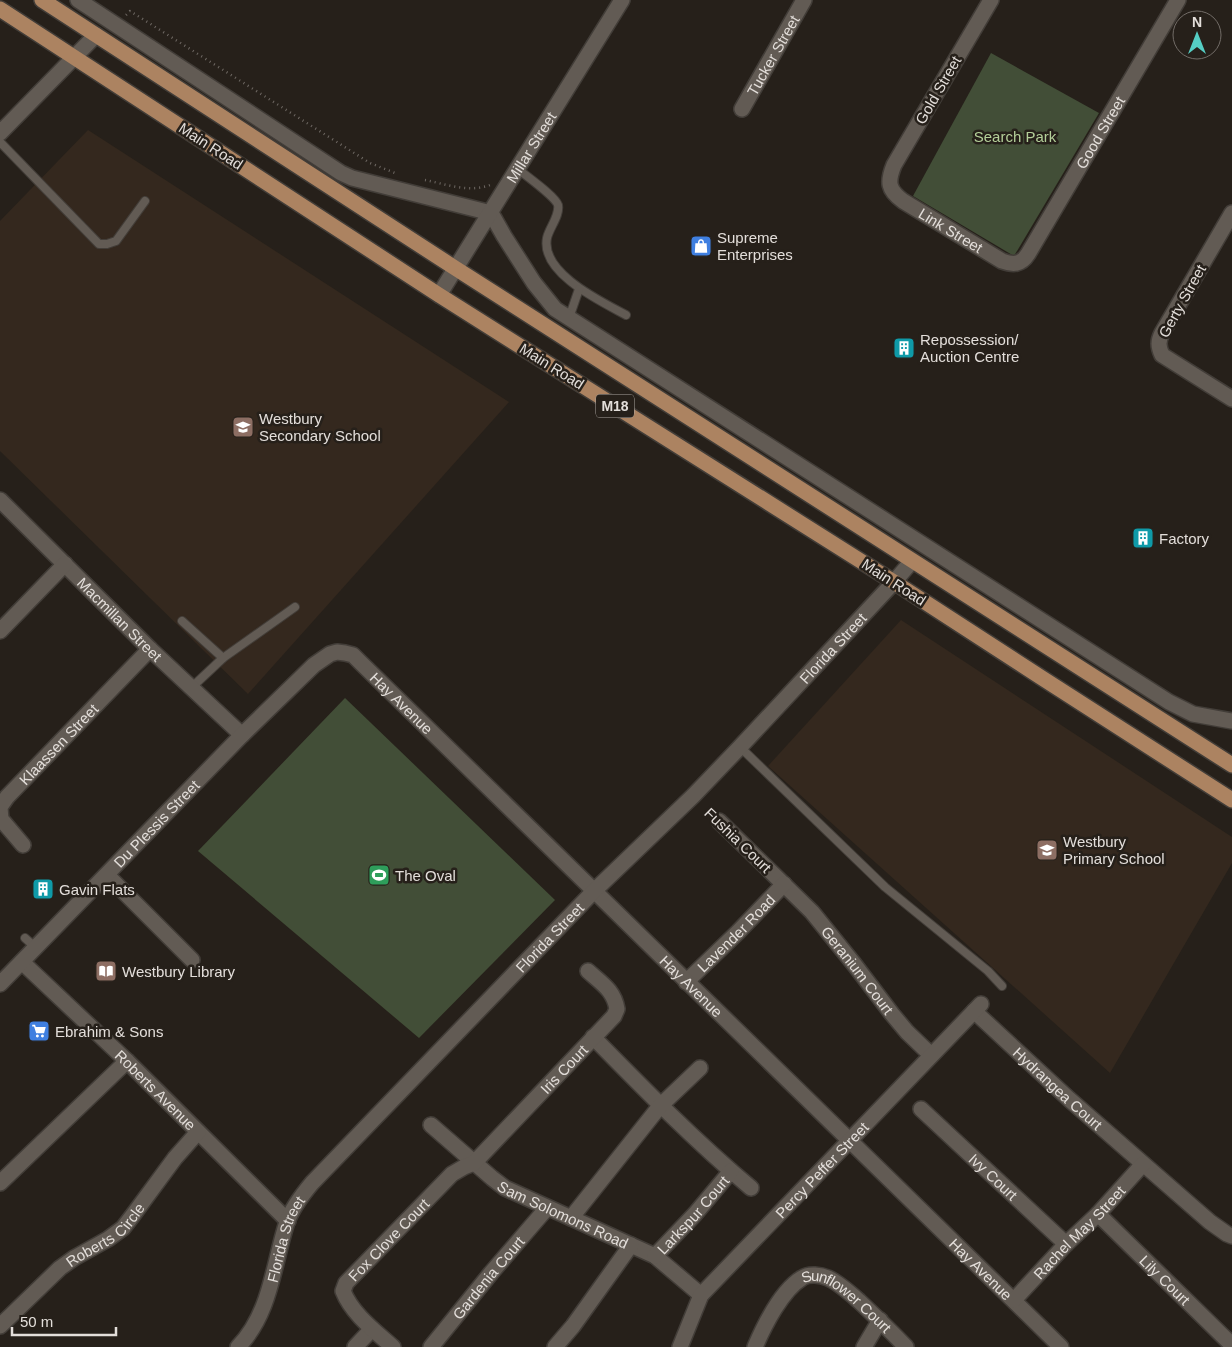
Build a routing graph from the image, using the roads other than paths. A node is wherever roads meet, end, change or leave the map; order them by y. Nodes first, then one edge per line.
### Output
1 (42, 0) edge
2 (78, 0) edge
3 (622, 0) edge
4 (991, 0) edge
5 (1178, 0) edge
6 (798, 2) edge
7 (0, 9) edge
8 (96, 35) junction
9 (75, 58) junction
10 (742, 109) dead end
11 (0, 133) edge
12 (0, 142) edge
13 (518, 169) junction
14 (889, 181) joint
15 (145, 201) dead end
16 (491, 213) junction
17 (1232, 213) edge
18 (1021, 262) joint
19 (455, 268) junction
20 (579, 289) junction
21 (438, 295) junction
22 (626, 315) dead end
23 (569, 318) junction
24 (1227, 396) edge
25 (0, 500) edge
26 (912, 561) junction
27 (65, 564) junction
28 (894, 582) junction
29 (295, 606) dead end
30 (182, 622) dead end
31 (0, 631) edge
32 (150, 649) junction
33 (223, 658) junction
34 (314, 665) joint
35 (191, 688) junction
36 (1232, 722) edge
37 (242, 735) junction
38 (740, 747) junction
39 (1232, 765) edge
40 (1232, 800) edge
41 (719, 821) dead end
42 (23, 845) dead end
43 (107, 874) junction
44 (784, 884) junction
45 (594, 891) junction
46 (192, 960) dead end
47 (22, 962) junction
48 (588, 971) dead end
49 (686, 982) junction
50 (0, 984) edge
51 (1002, 986) dead end
52 (977, 1008) joint
53 (593, 1038) junction
54 (931, 1055) junction
55 (127, 1061) junction
56 (700, 1068) dead end
57 (660, 1106) junction
58 (921, 1109) dead end
59 (431, 1125) dead end
60 (198, 1132) junction
61 (850, 1140) junction
62 (474, 1163) junction
63 (1143, 1164) junction
64 (731, 1171) junction
65 (0, 1184) edge
66 (751, 1188) dead end
67 (547, 1208) junction
68 (1098, 1214) junction
69 (571, 1218) junction
70 (288, 1221) junction
71 (1232, 1236) edge
72 (1066, 1244) junction
73 (631, 1245) junction
74 (655, 1256) junction
75 (701, 1295) junction
76 (1014, 1300) junction
77 (880, 1320) junction
78 (0, 1326) edge
79 (372, 1329) junction
80 (1232, 1345) edge
81 (238, 1347) edge
82 (355, 1347) edge
83 (393, 1347) edge
84 (431, 1347) edge
85 (555, 1347) edge
86 (680, 1347) edge
87 (755, 1347) edge
88 (864, 1347) edge
89 (906, 1347) edge
90 (1061, 1347) edge

1 - 8 main road, Main Road / M18
2 - 16 street
3 - 13 street, Millar Street
4 - 14 street, Gold Street
5 - 18 street, Good Street
6 - 10 street, Tucker Street
7 - 9 main road, Main Road / M18
8 - 9 street
8 - 19 main road, Main Road / M18
9 - 11 street
9 - 21 main road, Main Road / M18
12 - 15 lane
13 - 16 street, Millar Street
13 - 20 lane
14 - 18 street, Link Street
16 - 19 street, Millar Street
16 - 23 street
17 - 24 street, Gerty Street
19 - 21 street, Millar Street
19 - 26 main road, Main Road / M18
20 - 22 lane
20 - 23 lane
21 - 28 main road, Main Road / M18
23 - 36 street
25 - 27 street, Macmillan Street
26 - 28 street, Florida Street
26 - 39 main road, Main Road / M18
27 - 31 street
27 - 32 street, Macmillan Street
28 - 38 street, Florida Street
28 - 40 main road, Main Road / M18
29 - 33 lane
30 - 33 lane
32 - 35 street, Macmillan Street
32 - 42 street, Klaassen Street
33 - 35 lane
34 - 37 street, Du Plessis Street
34 - 45 street, Hay Avenue
35 - 37 street, Macmillan Street
37 - 43 street, Du Plessis Street
38 - 45 street, Florida Street
38 - 51 lane
41 - 44 street, Fushia Court
43 - 46 street
43 - 47 street, Du Plessis Street
44 - 49 street, Lavender Road
44 - 54 street, Geranium Court
45 - 49 street, Hay Avenue
45 - 70 street, Florida Street
47 - 50 street, Du Plessis Street
47 - 55 street, Roberts Avenue
48 - 53 street, Iris Court
49 - 61 street, Hay Avenue
52 - 54 street, Percy Peffer Street
52 - 63 street, Hydrangea Court
53 - 57 street, Larkspur Court
53 - 62 street, Iris Court
54 - 61 street, Percy Peffer Street
55 - 60 street, Roberts Avenue
55 - 65 street
56 - 57 street
57 - 64 street, Larkspur Court
57 - 69 street
58 - 72 street, Ivy Court
59 - 62 street, Sam Solomons Road
60 - 70 street, Roberts Avenue
60 - 78 street, Roberts Circle
61 - 75 street, Percy Peffer Street
61 - 76 street, Hay Avenue
62 - 67 street, Sam Solomons Road
62 - 79 street, Fox Clove Court
63 - 68 street, Rachel May Street
63 - 71 street, Hydrangea Court
64 - 66 street, Larkspur Court
64 - 74 street, Larkspur Court
67 - 69 street, Sam Solomons Road
67 - 84 street, Gardenia Court
68 - 72 street, Rachel May Street
68 - 80 street, Lily Court
69 - 73 street, Sam Solomons Road
70 - 81 street, Florida Street
72 - 76 street, Rachel May Street
73 - 74 street, Sam Solomons Road
73 - 85 street
74 - 75 street, Sam Solomons Road
75 - 86 street, Percy Peffer Street
76 - 90 street, Hay Avenue
77 - 87 street, Sunflower Court
77 - 88 street
77 - 89 street, Sunflower Court
79 - 82 street
79 - 83 street, Fox Clove Court

